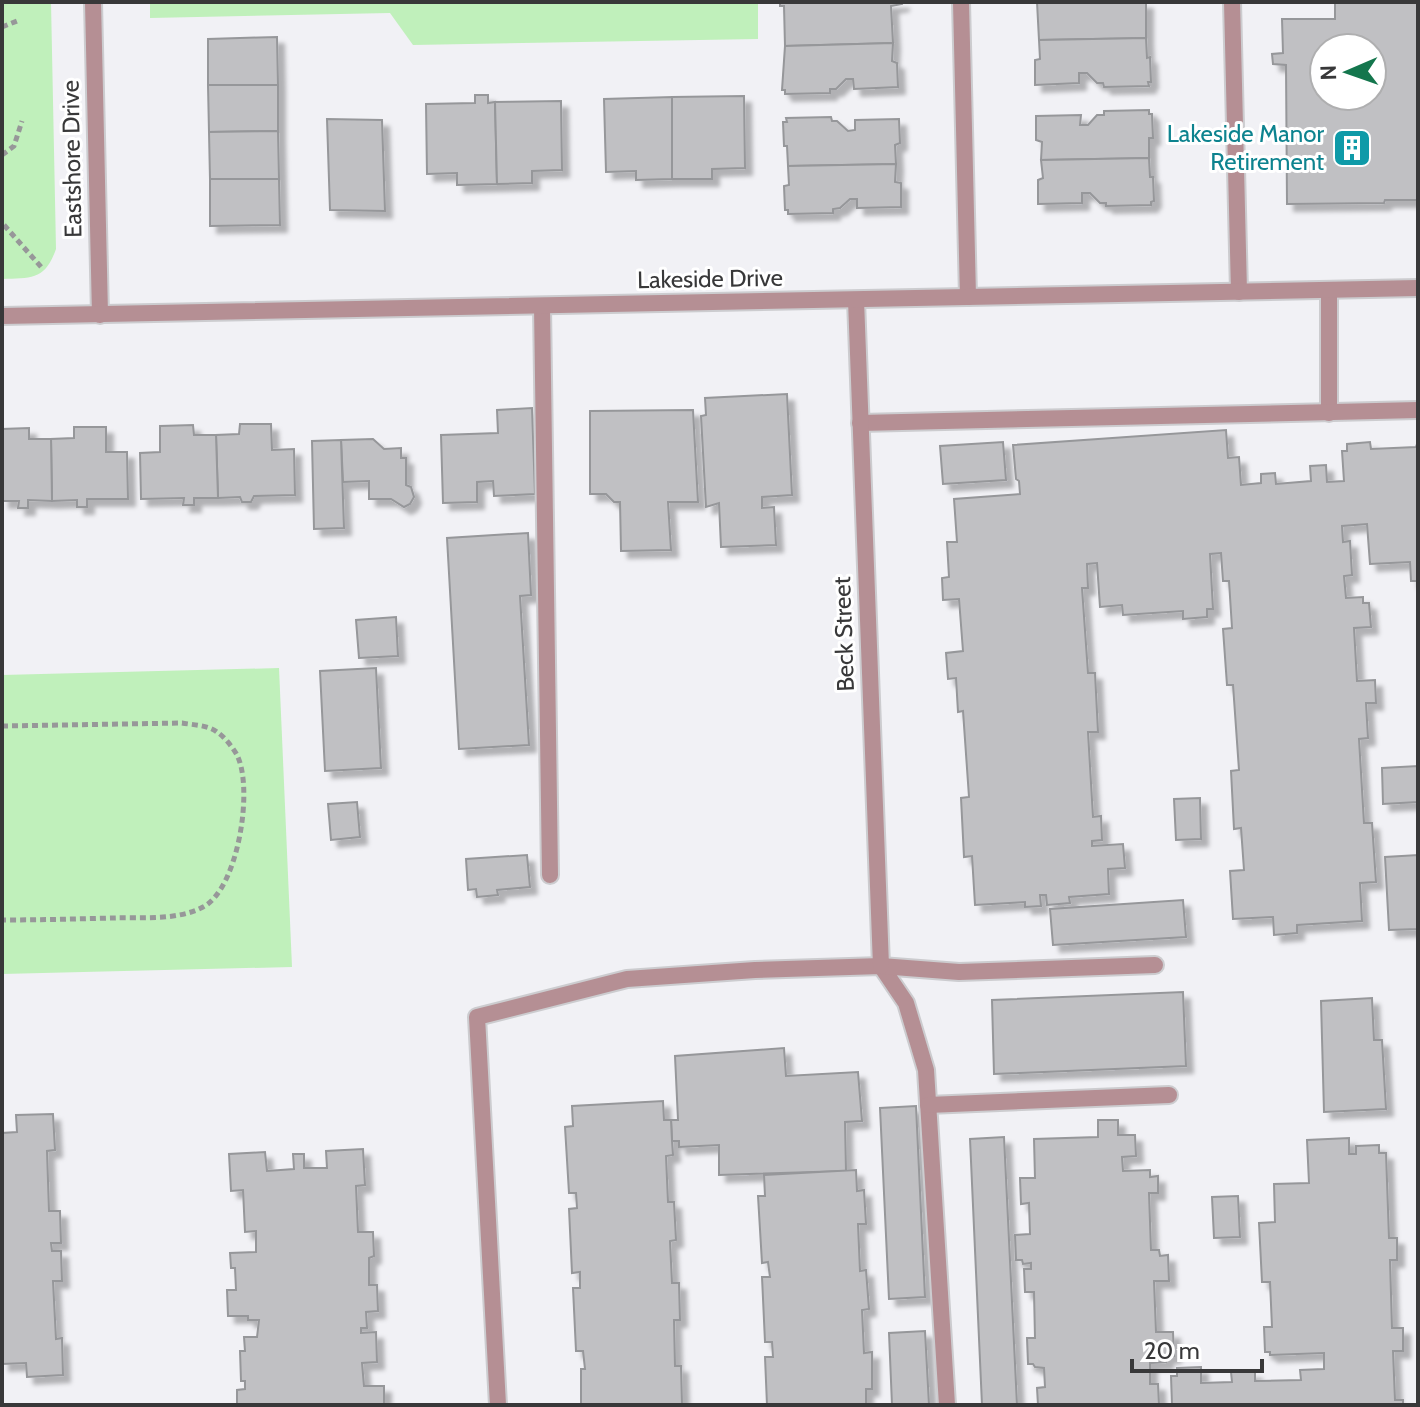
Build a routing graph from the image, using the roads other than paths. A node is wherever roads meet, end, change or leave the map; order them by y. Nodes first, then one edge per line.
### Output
1 (93, 2) edge
2 (961, 2) edge
3 (1232, 2) edge
4 (1418, 288) edge
5 (1329, 290) junction
6 (1239, 292) junction
7 (968, 297) junction
8 (856, 300) junction
9 (542, 306) junction
10 (100, 315) junction
11 (2, 316) edge
12 (1418, 410) edge
13 (1329, 413) junction
14 (860, 423) junction
15 (550, 875) dead end
16 (1155, 965) dead end
17 (881, 966) junction
18 (1169, 1095) dead end
19 (928, 1105) junction
20 (498, 1405) edge
21 (947, 1405) edge

1 - 10 street, Eastshore Drive
2 - 7 street
3 - 6 street
4 - 5 street, Lakeside Drive
5 - 6 street, Lakeside Drive
5 - 13 street
6 - 7 street, Lakeside Drive
7 - 8 street, Lakeside Drive
8 - 9 street, Lakeside Drive
8 - 14 street, Beck Street
9 - 10 street, Lakeside Drive
9 - 15 street
10 - 11 street, Lakeside Drive
12 - 13 street
13 - 14 street
14 - 17 street, Beck Street
16 - 17 street
17 - 19 street
17 - 20 street
18 - 19 street
19 - 21 street

